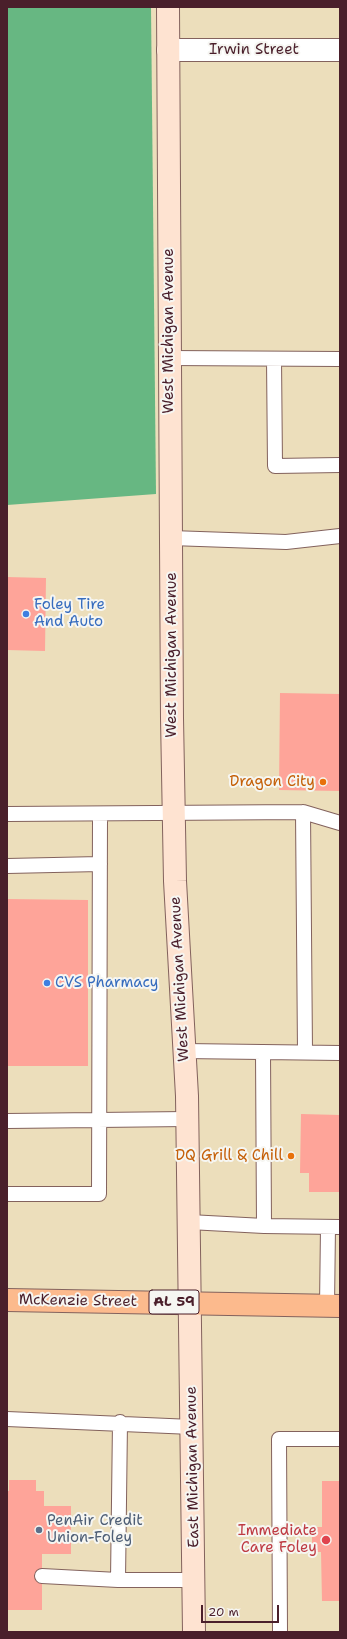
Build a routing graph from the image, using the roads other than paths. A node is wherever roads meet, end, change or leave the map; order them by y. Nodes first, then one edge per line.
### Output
1 (168, 7) edge
2 (168, 50) junction
3 (340, 50) edge
4 (169, 358) junction
5 (274, 359) junction
6 (340, 359) edge
7 (340, 465) edge
8 (340, 536) edge
9 (171, 538) junction
10 (303, 812) junction
11 (7, 814) edge
12 (100, 814) junction
13 (174, 814) junction
14 (340, 823) edge
15 (100, 864) junction
16 (7, 866) edge
17 (184, 1051) junction
18 (263, 1052) junction
19 (305, 1052) junction
20 (340, 1053) edge
21 (99, 1120) junction
22 (187, 1120) junction
23 (7, 1121) edge
24 (7, 1194) edge
25 (189, 1222) junction
26 (264, 1226) junction
27 (334, 1227) edge
28 (7, 1300) edge
29 (191, 1303) junction
30 (334, 1306) edge
31 (7, 1419) edge
32 (120, 1422) junction
33 (192, 1427) junction
34 (340, 1439) edge
35 (42, 1576) dead end
36 (118, 1580) junction
37 (194, 1580) junction
38 (194, 1632) edge
39 (280, 1632) edge

1 - 2 street, West Michigan Avenue
2 - 3 street, Irwin Street
2 - 4 street, West Michigan Avenue
4 - 5 lane
4 - 9 street, West Michigan Avenue
5 - 6 lane
5 - 7 lane
8 - 9 lane
9 - 13 street, West Michigan Avenue
10 - 13 lane
10 - 14 lane
10 - 19 lane
11 - 12 lane
12 - 13 lane
12 - 15 lane
13 - 17 street, West Michigan Avenue
15 - 16 lane
15 - 21 lane
17 - 18 lane
17 - 22 street, West Michigan Avenue
18 - 19 lane
18 - 26 lane
19 - 20 lane
21 - 22 lane
21 - 23 lane
21 - 24 lane
22 - 25 street, West Michigan Avenue
25 - 26 lane
25 - 29 street, West Michigan Avenue
26 - 27 lane
27 - 30 lane
28 - 29 main road, McKenzie Street / AL 59
29 - 30 main road, McKenzie Street / AL 59
29 - 33 street, East Michigan Avenue
31 - 32 lane
32 - 33 lane
32 - 36 lane
33 - 37 street, East Michigan Avenue
34 - 39 lane
35 - 36 lane
36 - 37 lane
37 - 38 street, East Michigan Avenue

